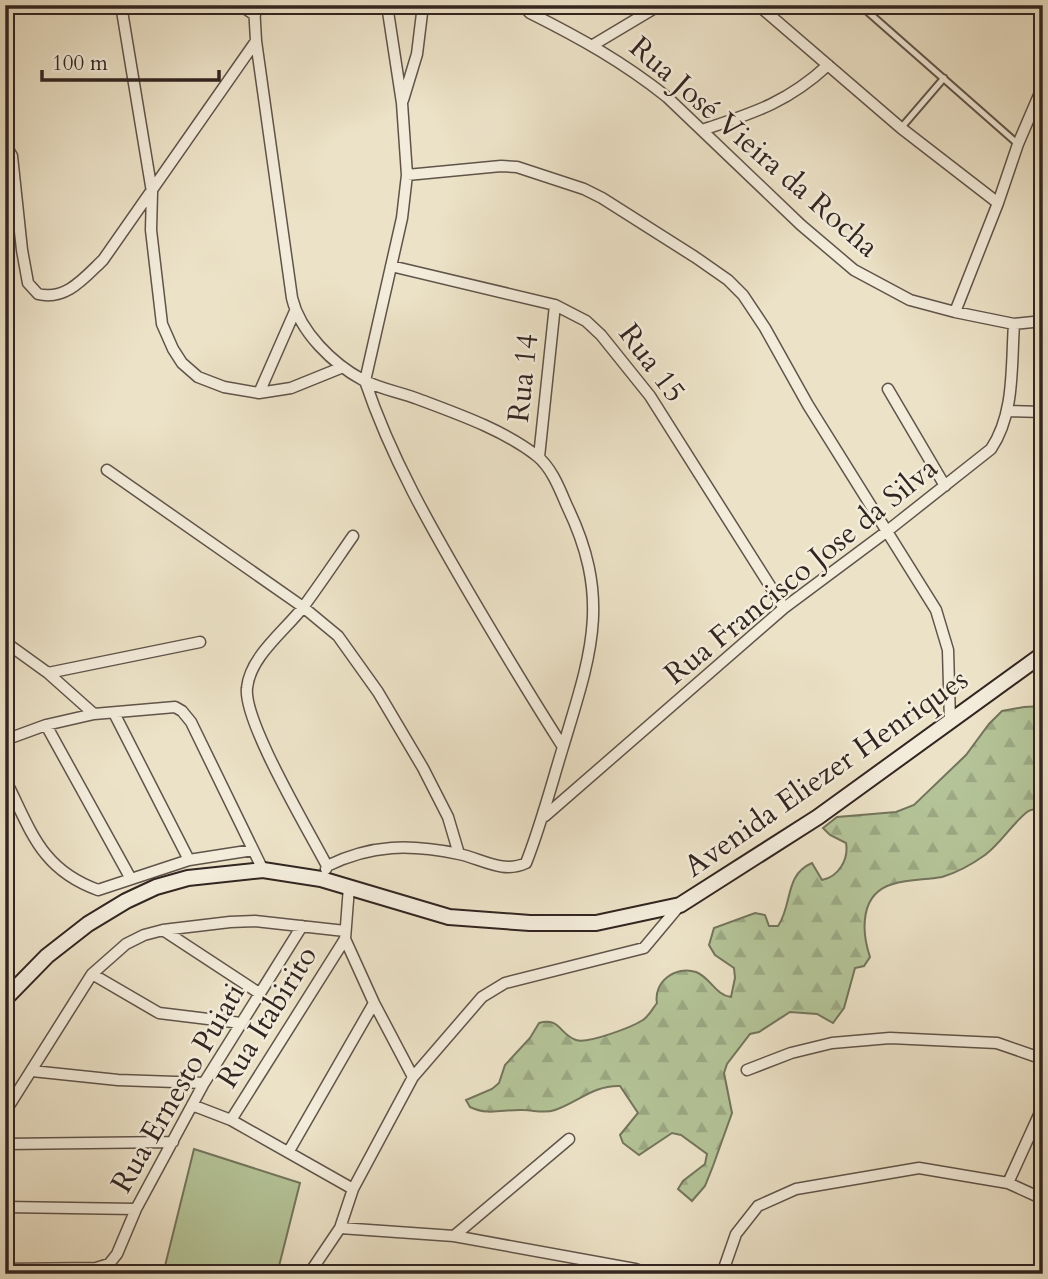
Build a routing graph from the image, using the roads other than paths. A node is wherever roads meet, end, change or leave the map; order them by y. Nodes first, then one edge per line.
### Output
1 (121, 5) edge
2 (240, 5) edge
3 (387, 5) edge
4 (424, 5) edge
5 (522, 5) edge
6 (660, 5) edge
7 (758, 5) edge
8 (860, 5) edge
9 (254, 10) edge
10 (256, 41) junction
11 (593, 45) junction
12 (828, 65) junction
13 (944, 78) junction
14 (1042, 88) edge
15 (402, 103) junction
16 (901, 128) junction
17 (702, 130) junction
18 (5, 144) edge
19 (1018, 144) junction
20 (407, 176) junction
21 (152, 192) junction
22 (998, 203) junction
23 (391, 266) junction
24 (555, 305) junction
25 (295, 311) junction
26 (955, 312) junction
27 (1043, 321) edge
28 (1014, 324) junction
29 (343, 368) junction
30 (365, 381) junction
31 (888, 389) dead end
32 (259, 393) junction
33 (1008, 411) junction
34 (1043, 412) edge
35 (539, 457) junction
36 (107, 470) dead end
37 (945, 486) junction
38 (886, 532) junction
39 (353, 536) dead end
40 (303, 607) junction
41 (784, 608) junction
42 (5, 642) edge
43 (200, 642) dead end
44 (1043, 654) edge
45 (48, 673) junction
46 (114, 713) junction
47 (94, 714) junction
48 (950, 721) junction
49 (47, 725) junction
50 (5, 740) edge
51 (563, 747) junction
52 (5, 779) edge
53 (544, 816) junction
54 (253, 850) junction
55 (459, 855) junction
56 (188, 860) junction
57 (263, 870) junction
58 (324, 873) junction
59 (131, 880) junction
60 (349, 887) junction
61 (680, 905) junction
62 (302, 926) junction
63 (163, 930) junction
64 (345, 935) junction
65 (92, 974) junction
66 (260, 993) junction
67 (5, 999) edge
68 (374, 1003) junction
69 (241, 1023) junction
70 (1043, 1059) edge
71 (747, 1070) dead end
72 (32, 1071) junction
73 (413, 1077) junction
74 (204, 1083) junction
75 (192, 1105) junction
76 (1043, 1106) edge
77 (5, 1112) edge
78 (231, 1120) junction
79 (569, 1139) dead end
80 (173, 1142) junction
81 (5, 1144) edge
82 (289, 1151) junction
83 (1008, 1183) junction
84 (353, 1189) junction
85 (1043, 1199) edge
86 (5, 1207) edge
87 (136, 1209) junction
88 (340, 1227) junction
89 (454, 1236) junction
90 (5, 1269) edge
91 (634, 1271) edge
92 (309, 1274) edge
93 (650, 1274) edge
94 (722, 1274) edge

1 - 21 street
2 - 9 street
3 - 15 street
4 - 15 street
5 - 11 street, Rua José Vieira da Rocha
6 - 11 street
7 - 12 street
8 - 13 lane
9 - 10 street
10 - 21 street
10 - 25 street
11 - 17 street, Rua José Vieira da Rocha
12 - 16 street
12 - 17 street
13 - 16 lane
13 - 19 lane
14 - 19 street
15 - 20 street
16 - 22 street
17 - 26 street, Rua José Vieira da Rocha
18 - 21 street
19 - 22 street
20 - 23 street
20 - 38 street
21 - 32 street
22 - 26 street
23 - 24 street, Rua 15
23 - 30 street
24 - 35 street, Rua 14
24 - 41 street, Rua 15
25 - 29 street
25 - 32 street
26 - 28 street, Rua José Vieira da Rocha
27 - 28 street, Rua José Vieira da Rocha
28 - 33 street, Rua Francisco Jose da Silva
29 - 30 street
29 - 32 street
30 - 35 street
30 - 51 street
31 - 37 street
33 - 34 street
33 - 37 street, Rua Francisco Jose da Silva
35 - 51 street
36 - 40 street
37 - 38 street, Rua Francisco Jose da Silva
38 - 41 street, Rua Francisco Jose da Silva
38 - 48 street
39 - 40 street
40 - 55 street
40 - 58 street
41 - 53 street, Rua Francisco Jose da Silva
42 - 45 street
43 - 45 street
44 - 48 street, Avenida Eliezer Henriques
45 - 47 street
46 - 47 street
46 - 54 street
46 - 56 street
47 - 49 street
48 - 61 street, Avenida Eliezer Henriques
49 - 50 street
49 - 59 street
51 - 53 street
52 - 59 street
53 - 55 street
54 - 56 street
54 - 57 street
55 - 58 street
56 - 59 street
57 - 58 street, Avenida Eliezer Henriques
57 - 67 street, Avenida Eliezer Henriques
58 - 60 street, Avenida Eliezer Henriques
60 - 61 street, Avenida Eliezer Henriques
60 - 64 street
61 - 73 street
62 - 63 street
62 - 64 street
62 - 66 street, Rua Ernesto Puiati
63 - 65 street
63 - 66 street
64 - 68 street
64 - 78 street, Rua Itabirito
65 - 69 street
65 - 72 street
66 - 69 street, Rua Ernesto Puiati
68 - 73 street
68 - 82 street
69 - 74 street, Rua Ernesto Puiati
70 - 71 street
72 - 74 street
72 - 77 street
73 - 84 street
74 - 75 street, Rua Ernesto Puiati
75 - 78 street
75 - 80 street, Rua Ernesto Puiati
76 - 83 street
78 - 82 street
79 - 89 street
80 - 81 street
80 - 87 street, Rua Ernesto Puiati
82 - 84 street
83 - 85 street
83 - 94 street
84 - 88 street
86 - 87 street
87 - 90 street, Rua Ernesto Puiati
88 - 89 street
88 - 92 street
89 - 91 street
91 - 93 street

